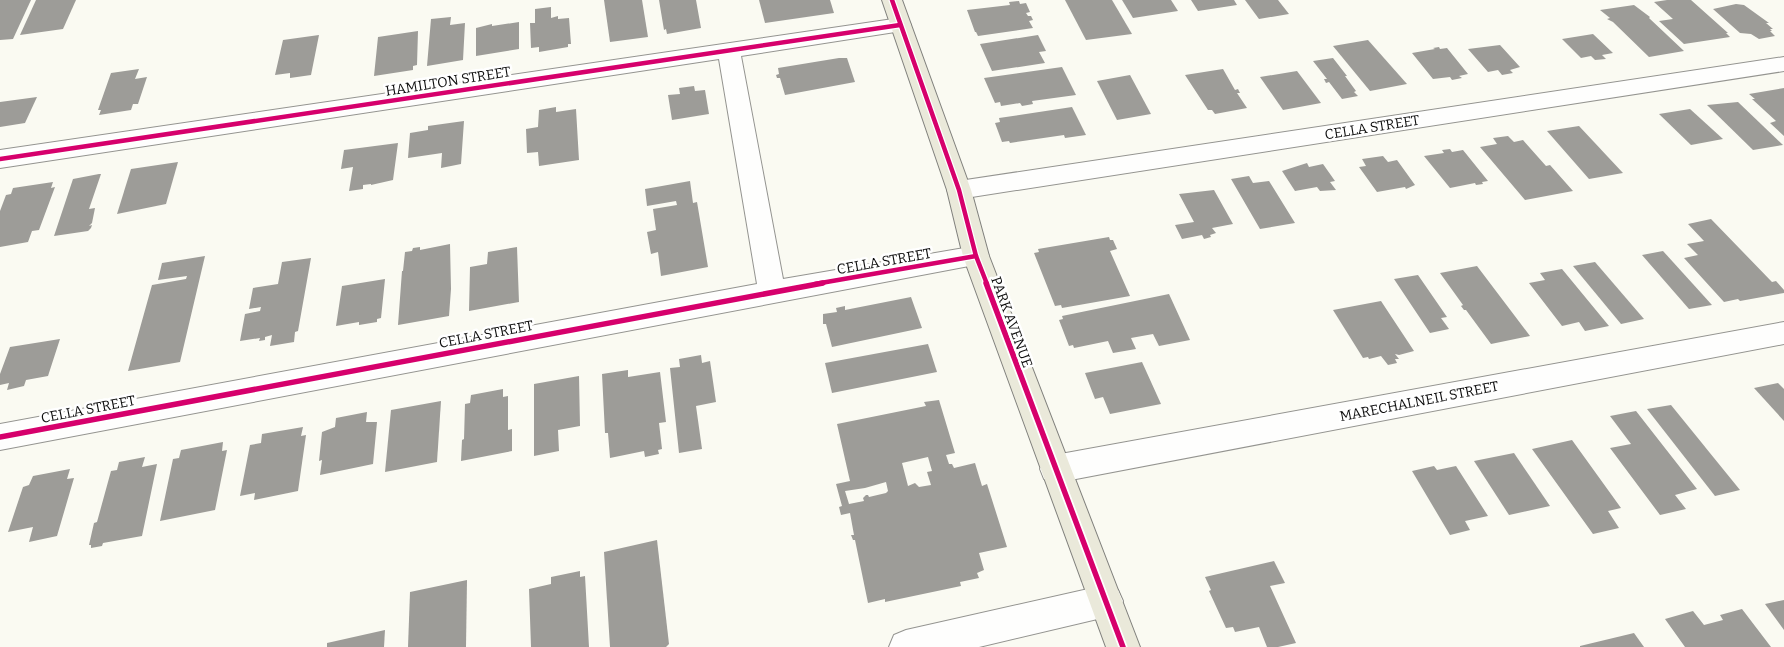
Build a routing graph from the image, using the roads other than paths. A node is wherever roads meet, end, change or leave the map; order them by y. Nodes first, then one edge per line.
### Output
1 (896, 12) edge
2 (730, 50) junction
3 (1784, 64) edge
4 (0, 160) edge
5 (959, 190) junction
6 (976, 256) junction
7 (772, 292) junction
8 (1784, 333) edge
9 (0, 437) edge
10 (1054, 469) junction
11 (1106, 601) junction
12 (906, 647) edge
13 (1123, 647) edge

1 - 2 street, HAMILTON STREET
1 - 5 main road, PARK AVENUE
2 - 4 street, HAMILTON STREET
2 - 7 street
3 - 5 street, CELLA STREET
5 - 6 main road, PARK AVENUE
6 - 7 street, CELLA STREET
6 - 10 main road, PARK AVENUE
7 - 9 street, CELLA STREET
8 - 10 street, MARECHALNEIL STREET
10 - 11 main road, PARK AVENUE
11 - 12 street
11 - 13 main road, PARK AVENUE

